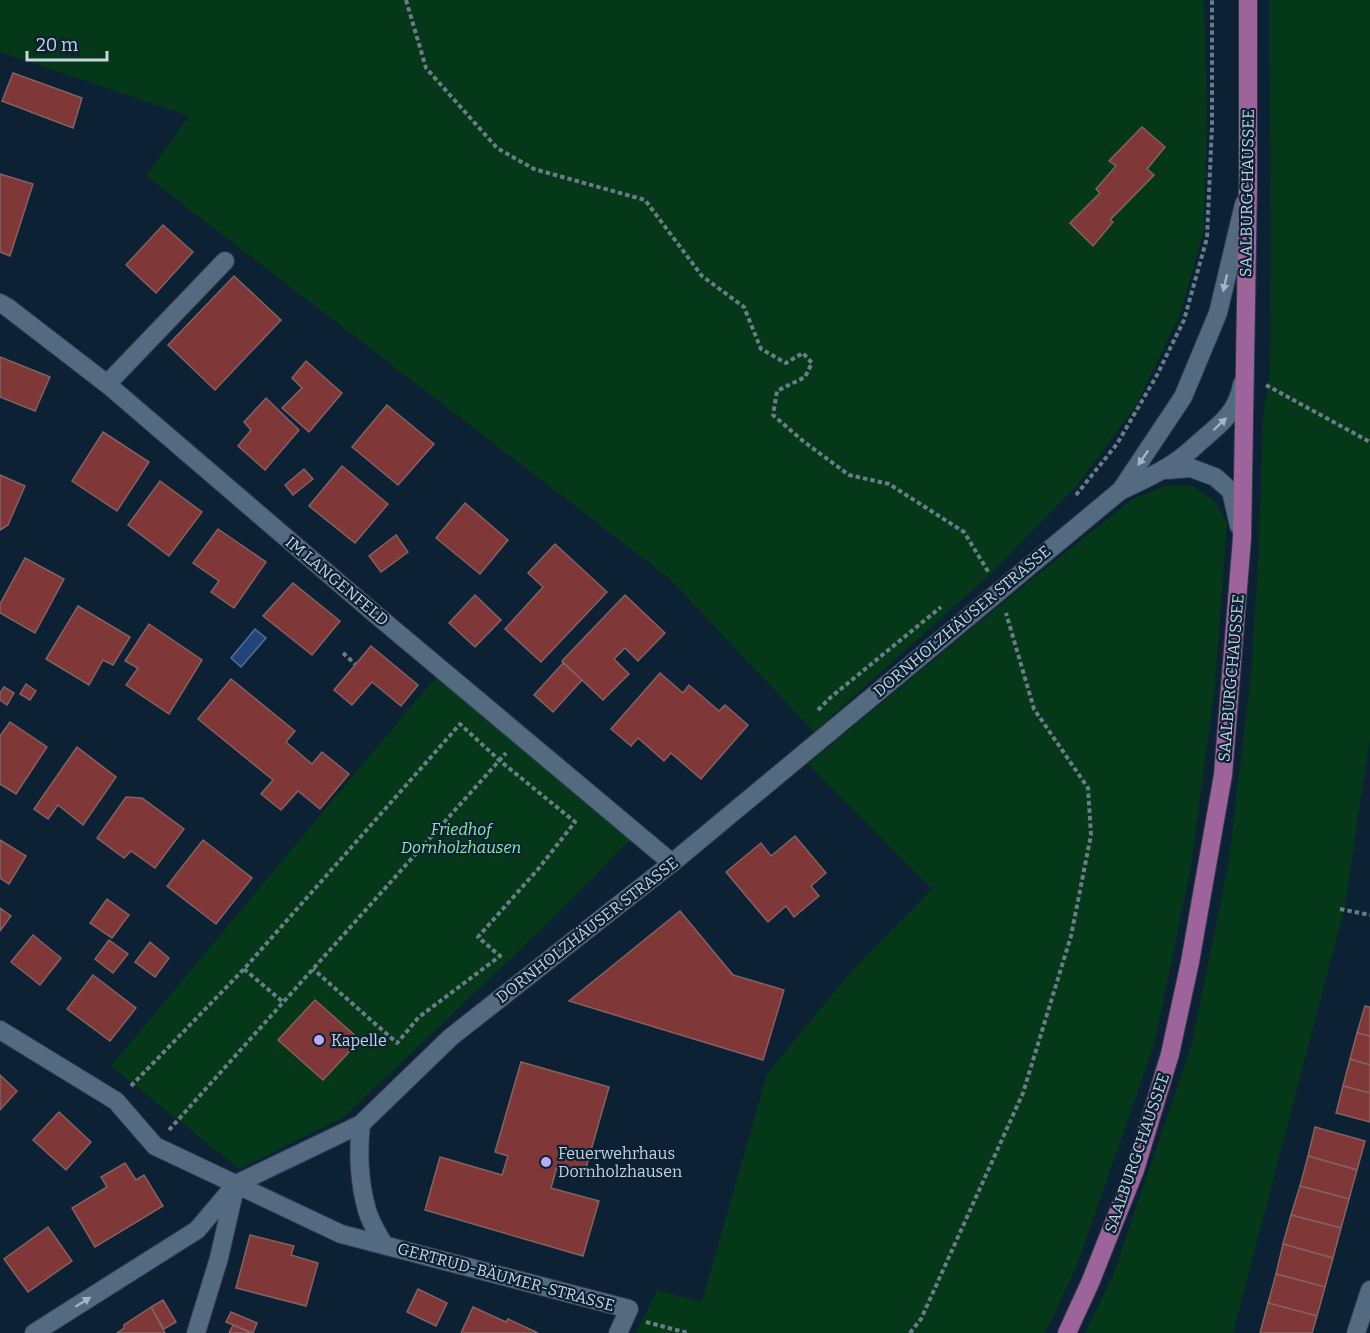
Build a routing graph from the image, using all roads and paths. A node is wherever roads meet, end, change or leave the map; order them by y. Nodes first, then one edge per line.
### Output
1 (406, 0) edge
2 (1212, 0) edge
3 (1248, 0) edge
4 (1248, 185) junction
5 (225, 261) dead end
6 (0, 303) edge
7 (1244, 373) junction
8 (107, 384) junction
9 (1370, 442) edge
10 (1161, 471) junction
11 (1120, 491) junction
12 (1070, 500) dead end
13 (1242, 538) junction
14 (988, 570) junction
15 (979, 577) dead end
16 (997, 592) junction
17 (944, 605) dead end
18 (343, 653) dead end
19 (355, 664) dead end
20 (817, 711) dead end
21 (520, 736) junction
22 (499, 760) junction
23 (672, 863) junction
24 (1340, 909) dead end
25 (1370, 915) edge
26 (244, 969) junction
27 (313, 969) junction
28 (283, 1002) junction
29 (0, 1030) edge
30 (116, 1101) junction
31 (361, 1124) junction
32 (155, 1146) junction
33 (236, 1184) junction
34 (384, 1245) junction
35 (1370, 1290) edge
36 (629, 1309) junction
37 (34, 1333) edge
38 (196, 1333) edge
39 (618, 1333) edge
40 (688, 1333) edge
41 (910, 1333) edge
42 (1067, 1333) edge
43 (1356, 1333) edge

1 - 14 path
2 - 12 path
3 - 4 main road, SAALBURGCHAUSSEE
4 - 7 main road, SAALBURGCHAUSSEE
4 -> 11 street, DORNHOLZHÄUSER STRASSE
5 - 8 street
6 - 8 street, IM LANGENFELD
7 - 9 path
10 -> 7 street, DORNHOLZHÄUSER STRASSE
7 - 13 main road, SAALBURGCHAUSSEE
8 - 21 street, IM LANGENFELD
10 - 11 street, DORNHOLZHÄUSER STRASSE
10 - 13 street, DORNHOLZHÄUSER STRASSE
11 - 16 street, DORNHOLZHÄUSER STRASSE
13 - 42 main road, SAALBURGCHAUSSEE
14 - 15 path
14 - 16 path
16 - 23 street, DORNHOLZHÄUSER STRASSE
16 - 41 path
17 - 20 path
18 - 19 path
21 - 22 path
21 - 23 street, IM LANGENFELD
22 - 26 path
22 - 27 path
22 - 27 path
23 - 31 street, DORNHOLZHÄUSER STRASSE
24 - 25 path
26 - 28 path
26 - 30 path
27 - 28 path
28 - 32 path
29 - 30 street
30 - 32 street
31 - 33 street, DORNHOLZHÄUSER STRASSE
31 - 34 street, GERTRUD-BÄUMER-STRASSE
32 - 33 street, GERTRUD-BÄUMER-STRASSE
33 - 34 street, GERTRUD-BÄUMER-STRASSE
37 -> 33 street, DORNHOLZHÄUSER STRASSE
33 - 38 street
34 - 36 street, GERTRUD-BÄUMER-STRASSE
35 - 43 street
36 - 39 street
36 - 40 path

